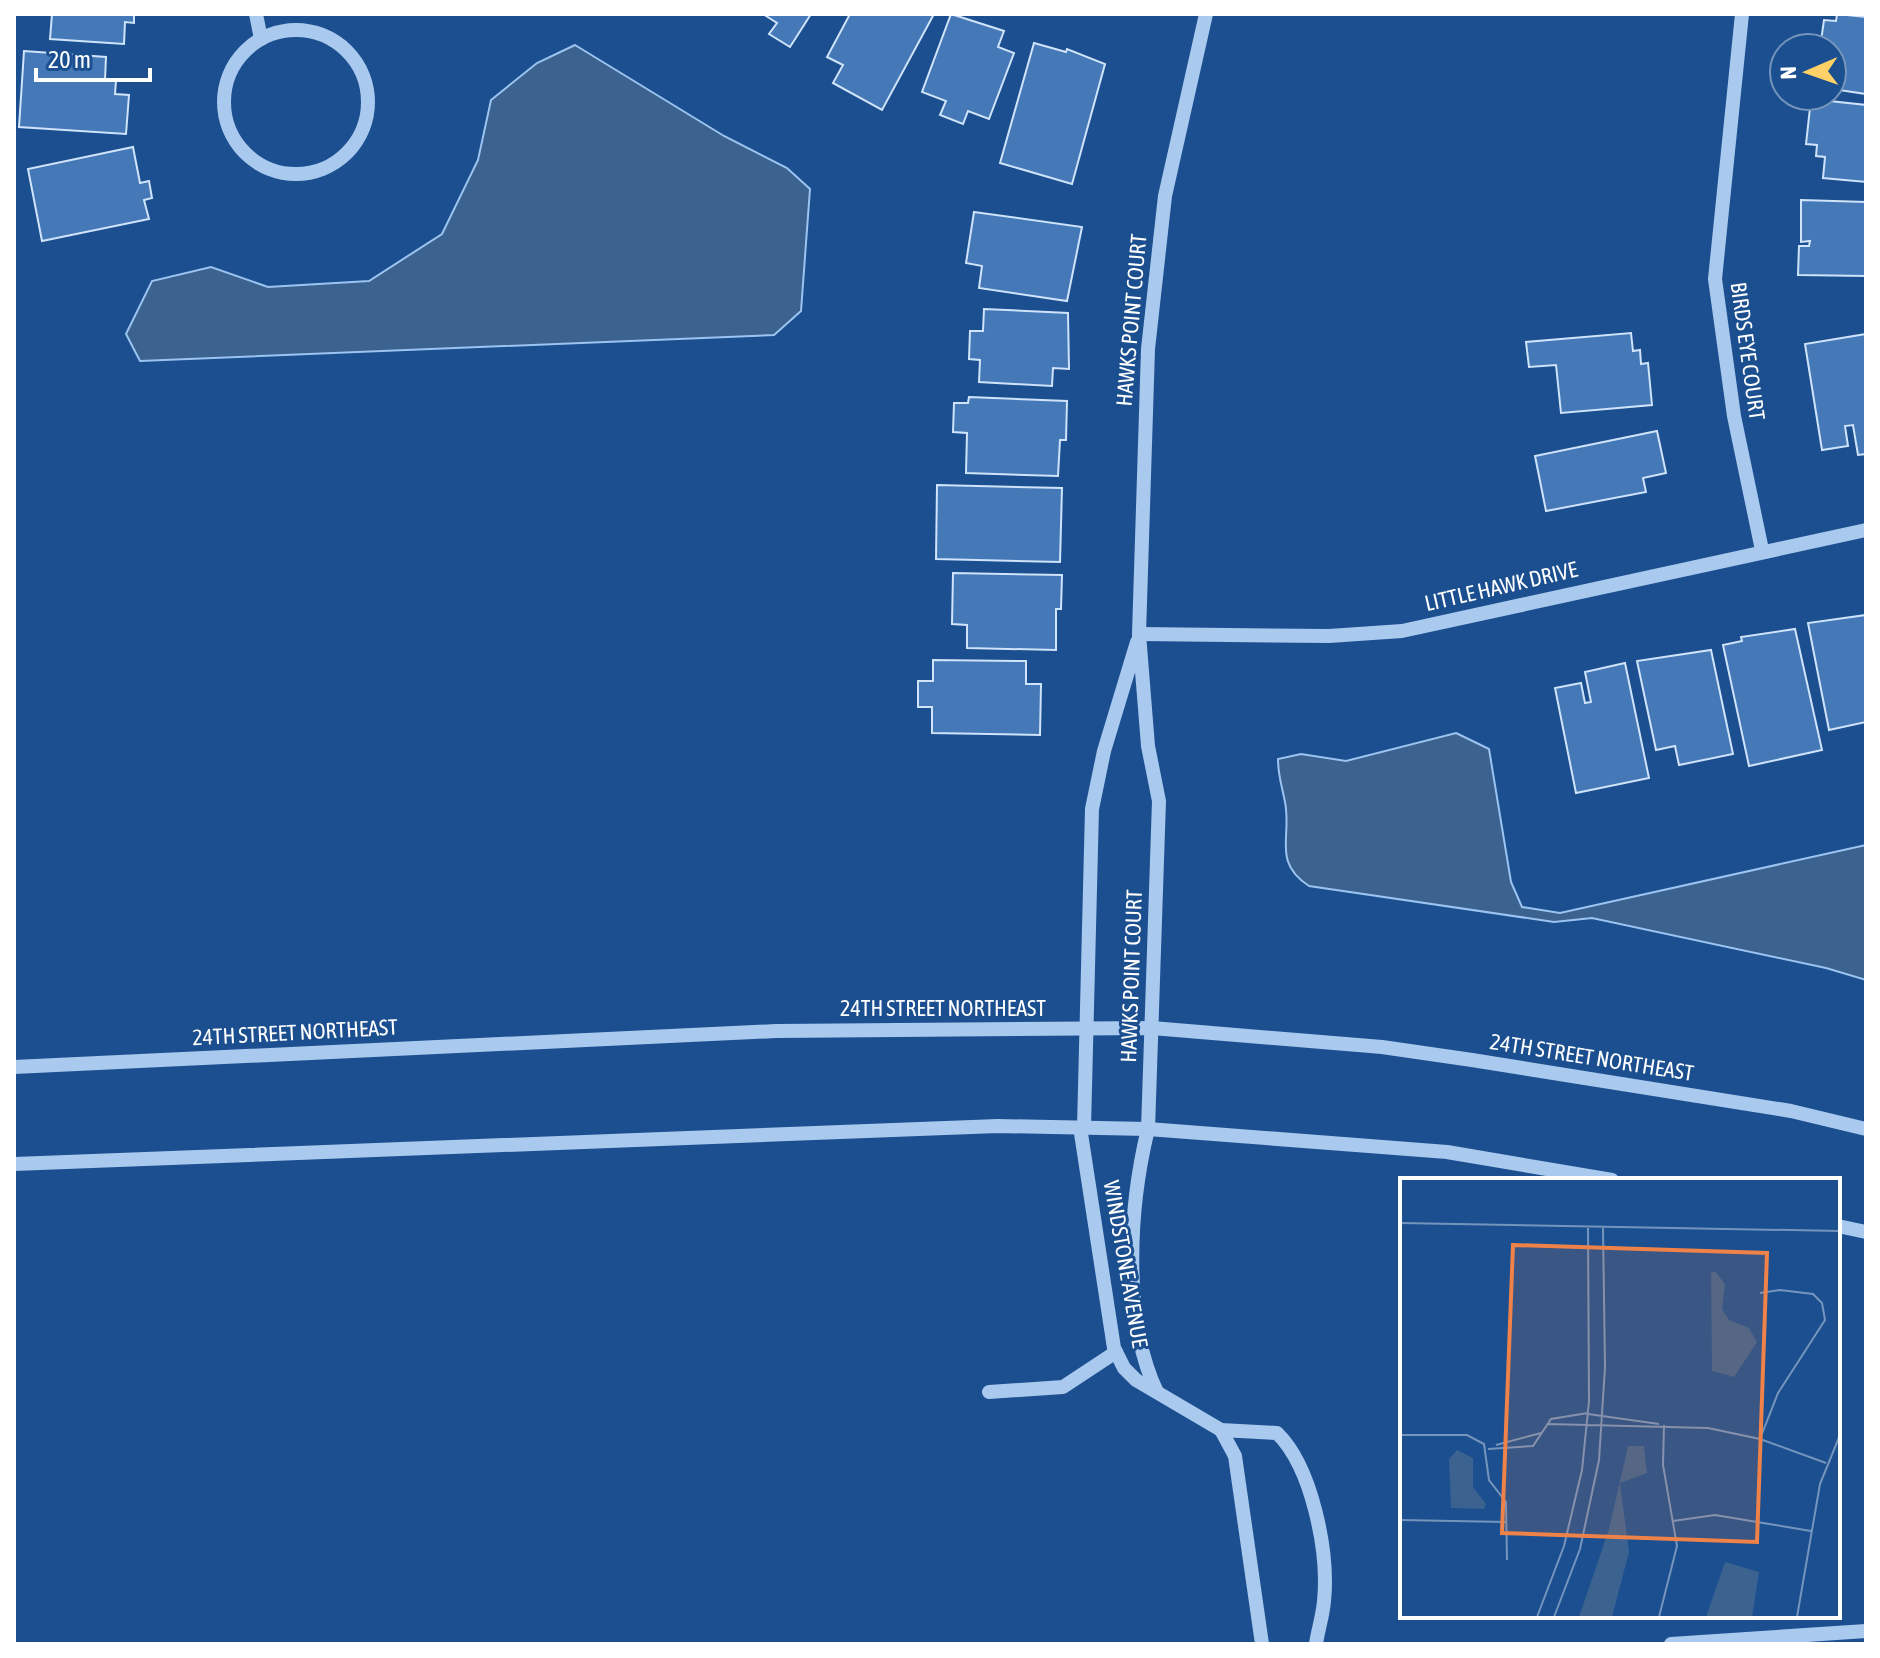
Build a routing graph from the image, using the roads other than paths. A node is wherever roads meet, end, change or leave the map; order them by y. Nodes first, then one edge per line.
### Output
1 (256, 14) edge
2 (1206, 14) edge
3 (1742, 14) edge
4 (261, 39) junction
5 (1866, 530) edge
6 (1762, 550) junction
7 (1139, 634) junction
8 (1152, 1028) junction
9 (1087, 1029) junction
10 (14, 1067) edge
11 (1082, 1127) junction
12 (1148, 1129) junction
13 (1866, 1129) edge
14 (14, 1164) edge
15 (1600, 1178) edge
16 (1840, 1226) edge
17 (1866, 1232) edge
18 (1116, 1352) junction
19 (989, 1392) dead end
20 (1157, 1392) junction
21 (1221, 1430) junction
22 (1866, 1631) edge
23 (1806, 1639) edge
24 (1262, 1644) edge
25 (1316, 1644) edge
26 (1671, 1644) edge

1 - 4 street
2 - 7 street, HAWKS POINT COURT
3 - 6 street, BIRDS EYE COURT
4 - 4 street
5 - 6 street, LITTLE HAWK DRIVE
6 - 7 street, LITTLE HAWK DRIVE
7 - 8 street, HAWKS POINT COURT
7 - 9 street, HAWKS POINT COURT
8 - 9 street, 24TH STREET NORTHEAST
8 - 12 street, HAWKS POINT COURT
8 - 13 street, 24TH STREET NORTHEAST
9 - 10 street, 24TH STREET NORTHEAST
9 - 11 street, HAWKS POINT COURT
11 - 12 street
11 - 14 street
11 - 18 street, WINDSTONE AVENUE
12 - 15 street
12 - 20 street, WINDSTONE AVENUE
16 - 17 street
18 - 19 street
18 - 20 street, WINDSTONE AVENUE
20 - 21 street, WINDSTONE AVENUE
21 - 24 street
21 - 25 street, WINDSTONE AVENUE
22 - 23 street
23 - 26 street

